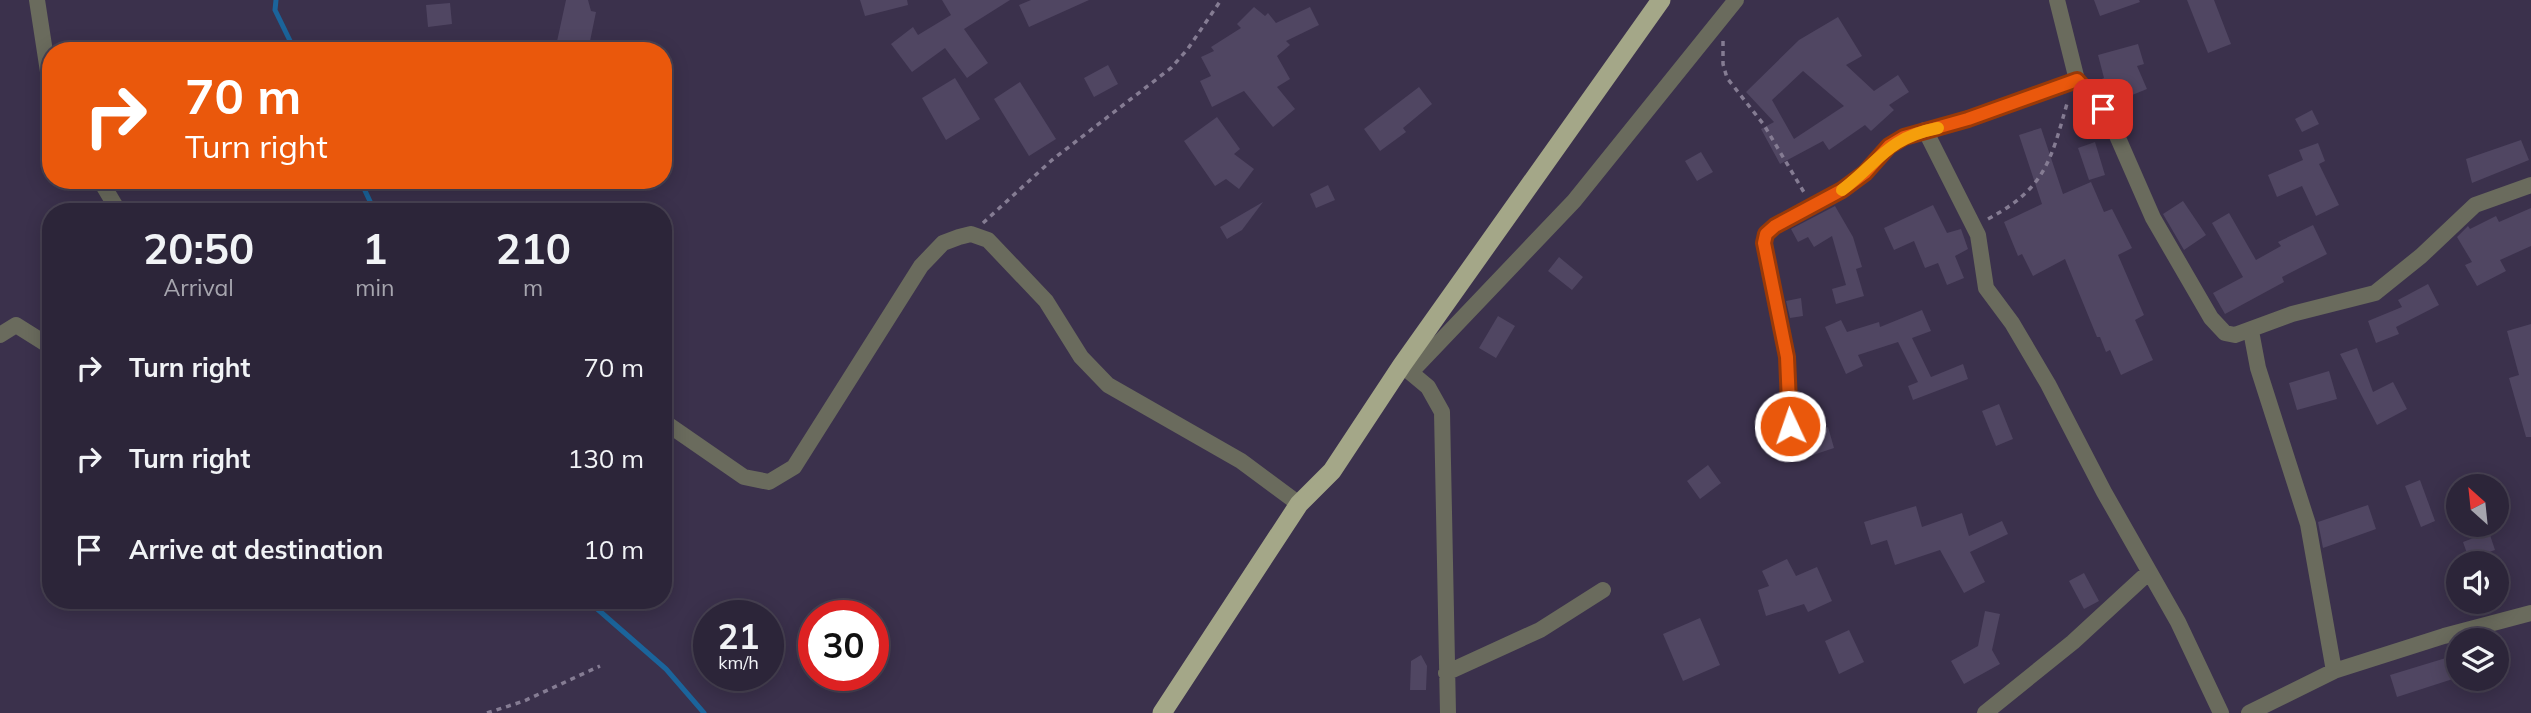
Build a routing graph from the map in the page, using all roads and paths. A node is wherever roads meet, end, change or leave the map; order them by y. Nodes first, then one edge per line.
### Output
1 (37, 0) edge
2 (1221, 0) edge
3 (1661, 0) edge
4 (1736, 0) edge
5 (2057, 0) edge
6 (1718, 22) junction
7 (43, 42) edge
8 (2077, 80) junction
9 (1925, 131) junction
10 (2531, 185) edge
11 (1813, 208) junction
12 (1974, 226) junction
13 (971, 234) junction
14 (2251, 331) junction
15 (0, 335) edge
16 (42, 341) edge
17 (1407, 368) junction
18 (1790, 426) dead end
19 (672, 427) edge
20 (1299, 504) junction
21 (2149, 572) junction
22 (1603, 590) dead end
23 (2531, 613) edge
24 (600, 666) dead end
25 (2334, 671) junction
26 (1446, 673) junction
27 (486, 713) edge
28 (1162, 713) edge
29 (1448, 713) edge
30 (1985, 713) edge
31 (2221, 713) edge
32 (2249, 713) edge

1 - 7 street
2 - 13 path
3 - 17 highway
4 - 6 street
5 - 8 street
6 - 11 path
6 - 17 street
8 - 9 street
8 - 12 path
8 - 14 street
9 - 11 street
9 - 12 street
10 - 14 street
11 - 18 street
12 - 21 street
13 - 19 street
13 - 20 street
14 - 25 street
15 - 16 street
17 - 20 highway
17 - 26 street
20 - 28 highway
21 - 30 street
21 - 31 street
22 - 26 street
23 - 25 street
24 - 27 path
25 - 32 street
26 - 29 street

